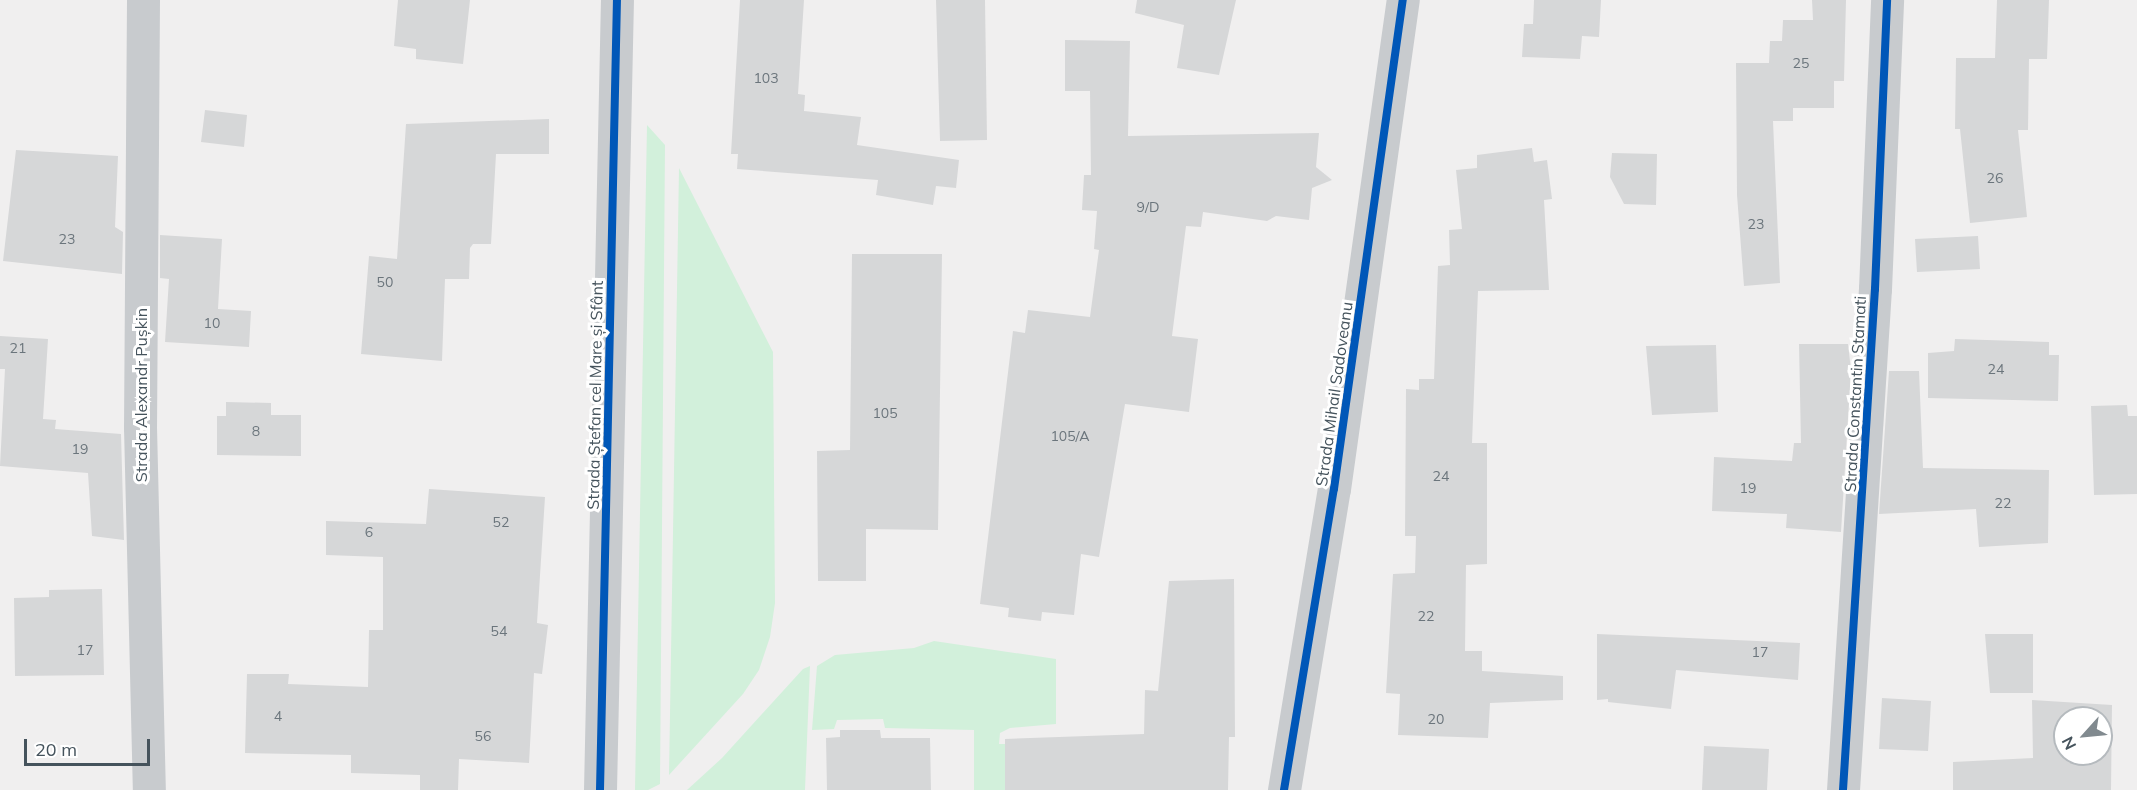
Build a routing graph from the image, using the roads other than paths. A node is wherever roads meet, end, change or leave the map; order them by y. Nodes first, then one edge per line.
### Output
1 (143, 0) edge
2 (617, 0) edge
3 (1403, 0) edge
4 (1887, 0) edge
5 (149, 790) edge
6 (600, 790) edge
7 (1284, 790) edge
8 (1843, 790) edge

1 - 5 street, Strada Alexandr Pușkin
2 - 6 street, Strada Ștefan cel Mare și Sfânt
3 - 7 street, Strada Mihail Sadoveanu
4 - 8 street, Strada Constantin Stamati

